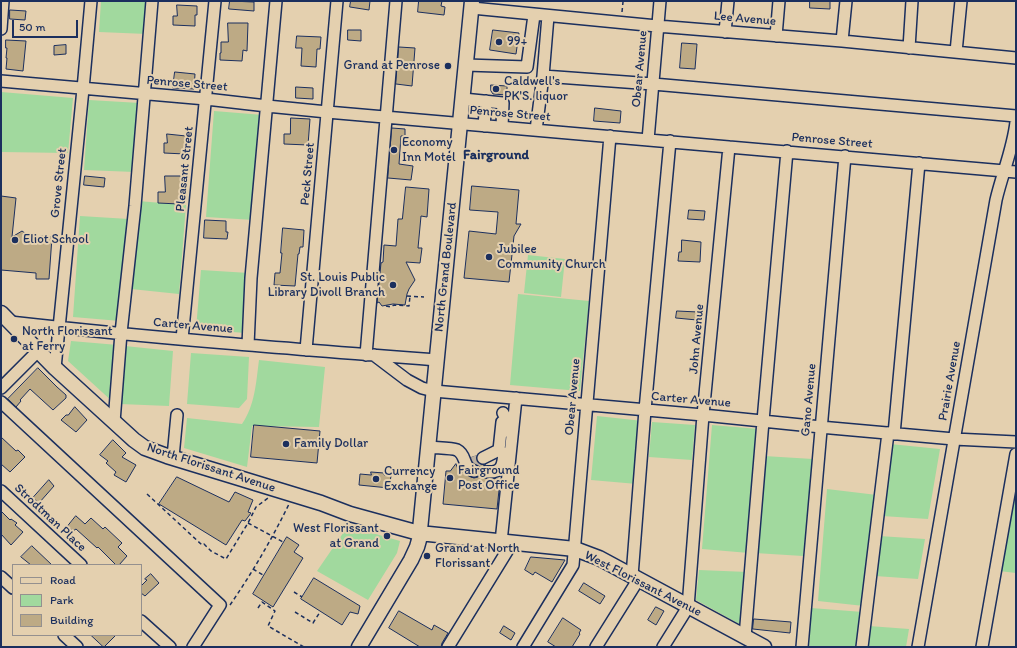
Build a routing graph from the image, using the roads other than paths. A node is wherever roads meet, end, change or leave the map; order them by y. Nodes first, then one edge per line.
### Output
1 (3, 1) edge
2 (91, 1) edge
3 (152, 1) edge
4 (215, 1) edge
5 (276, 1) edge
6 (337, 1) edge
7 (396, 1) edge
8 (660, 1) edge
9 (728, 1) edge
10 (779, 1) edge
11 (846, 1) edge
12 (912, 1) edge
13 (961, 1) edge
14 (472, 5) edge
15 (2, 15) edge
16 (534, 15) junction
17 (548, 16) junction
18 (658, 26) junction
19 (1, 29) edge
20 (725, 32) junction
21 (776, 36) junction
22 (842, 41) junction
23 (908, 48) junction
24 (956, 52) junction
25 (1016, 58) edge
26 (466, 65) junction
27 (543, 76) junction
28 (1, 81) edge
29 (653, 84) junction
30 (83, 89) junction
31 (144, 94) junction
32 (206, 99) junction
33 (463, 99) junction
34 (486, 101) junction
35 (267, 106) junction
36 (327, 112) junction
37 (387, 116) junction
38 (1016, 116) edge
39 (1016, 122) edge
40 (460, 124) junction
41 (484, 126) junction
42 (502, 127) junction
43 (536, 130) junction
44 (610, 136) junction
45 (648, 140) junction
46 (670, 142) junction
47 (729, 147) junction
48 (787, 152) junction
49 (845, 156) junction
50 (919, 163) junction
51 (1004, 170) junction
52 (1016, 172) edge
53 (5, 317) edge
54 (59, 328) junction
55 (121, 333) junction
56 (182, 339) junction
57 (248, 345) junction
58 (306, 350) junction
59 (38, 351) junction
60 (370, 355) junction
61 (437, 360) junction
62 (55, 368) junction
63 (1, 387) edge
64 (434, 391) junction
65 (510, 398) junction
66 (1, 402) edge
67 (587, 405) junction
68 (645, 410) junction
69 (503, 413) junction
70 (176, 415) dead end
71 (703, 415) junction
72 (763, 421) junction
73 (114, 422) junction
74 (821, 427) junction
75 (891, 434) junction
76 (954, 439) junction
77 (1016, 442) edge
78 (428, 447) junction
79 (1016, 454) edge
80 (173, 457) junction
81 (483, 458) tunnel mouth
82 (470, 466) dead end
83 (487, 472) dead end
84 (1, 491) edge
85 (419, 534) junction
86 (507, 543) junction
87 (575, 549) junction
88 (80, 564) edge
89 (1, 577) edge
90 (635, 578) junction
91 (12, 587) edge
92 (688, 607) junction
93 (142, 622) edge
94 (65, 636) edge
95 (745, 637) junction
96 (77, 647) edge
97 (170, 647) edge
98 (193, 647) edge
99 (359, 647) edge
100 (448, 647) edge
101 (523, 647) edge
102 (596, 647) edge
103 (663, 647) edge
104 (764, 647) edge
105 (802, 647) edge
106 (862, 647) edge
107 (918, 647) edge
108 (982, 647) edge

1 - 15 street
2 - 30 street, Grove Street
3 - 31 street
4 - 32 street, Pleasant Street
5 - 35 street
6 - 36 street, Peck Street
7 - 37 street
8 - 18 street, Obear Avenue
9 - 20 street
10 - 21 street
11 - 22 street
12 - 23 street
13 - 24 street
14 - 16 street, Lee Avenue
14 - 26 main road, North Grand Boulevard
15 - 19 street
16 - 17 street, Lee Avenue
16 - 26 street
17 - 18 street, Lee Avenue
17 - 27 street
18 - 20 street, Lee Avenue
18 - 29 street, Obear Avenue
20 - 21 street, Lee Avenue
21 - 22 street, Lee Avenue
22 - 23 street, Lee Avenue
23 - 24 street, Lee Avenue
24 - 25 street, Lee Avenue
26 - 33 main road, North Grand Boulevard
27 - 29 street
27 - 43 street
28 - 30 street, Penrose Street
29 - 38 street
29 - 45 street, Obear Avenue
30 - 31 street, Penrose Street
30 - 54 street, Grove Street
31 - 32 street, Penrose Street
31 - 55 street
32 - 35 street, Penrose Street
32 - 56 street, Pleasant Street
33 - 34 street
33 - 40 main road, North Grand Boulevard
34 - 41 street
34 - 42 street
35 - 36 street, Penrose Street
35 - 57 street
36 - 37 street, Penrose Street
36 - 58 street, Peck Street
37 - 40 street, Penrose Street
37 - 60 street
39 - 51 street, Prairie Avenue
40 - 41 street, Penrose Street
40 - 61 main road, North Grand Boulevard
41 - 42 street, Penrose Street
42 - 43 street, Penrose Street
43 - 44 street, Penrose Street
44 - 45 street, Penrose Street
44 - 67 street, Obear Avenue
45 - 46 street, Penrose Street
46 - 47 street, Penrose Street
46 - 68 street
47 - 48 street, Penrose Street
47 - 71 street, John Avenue
48 - 49 street, Penrose Street
48 - 72 street
49 - 50 street, Penrose Street
49 - 74 street, Gano Avenue
50 - 51 street, Penrose Street
50 - 75 street
51 - 52 street, Penrose Street
51 - 76 street, Prairie Avenue
53 - 54 street, Carter Avenue
53 - 59 main road, North Florissant Avenue
54 - 55 street, Carter Avenue
54 - 62 street, Grove Street
55 - 56 street, Carter Avenue
55 - 73 street
56 - 57 street, Carter Avenue
57 - 58 street, Carter Avenue
58 - 60 street, Carter Avenue
59 - 62 main road, North Florissant Avenue
59 - 63 street
60 - 61 street, Carter Avenue
60 - 64 street, Carter Avenue
61 - 64 main road, North Grand Boulevard
62 - 73 main road, North Florissant Avenue
64 - 65 street, Carter Avenue
64 - 78 main road, North Grand Boulevard
65 - 67 street, Carter Avenue
65 - 69 street
65 - 86 street
66 - 98 street
67 - 68 street, Carter Avenue
67 - 87 street, Obear Avenue
68 - 71 street, Carter Avenue
68 - 90 street
69 - 81 street
69 - 83 street
70 - 80 street
71 - 72 street, Carter Avenue
71 - 92 street, John Avenue
72 - 74 street, Carter Avenue
72 - 95 street
73 - 80 main road, North Florissant Avenue
74 - 75 street, Carter Avenue
74 - 105 street, Gano Avenue
75 - 76 street, Carter Avenue
75 - 106 street
76 - 77 street, Carter Avenue
76 - 107 street, Prairie Avenue
78 - 82 street
78 - 85 main road, North Grand Boulevard
79 - 108 street
80 - 85 main road, North Florissant Avenue
84 - 88 street, Strodtman Place
85 - 86 main road, West Florissant Avenue
85 - 99 main road, North Grand Boulevard
86 - 87 main road, West Florissant Avenue
86 - 100 street
87 - 90 main road, West Florissant Avenue
87 - 101 street, Obear Avenue
89 - 91 street
90 - 92 main road, West Florissant Avenue
90 - 102 street
92 - 95 main road, West Florissant Avenue
92 - 103 street, John Avenue
93 - 97 street
94 - 96 street
95 - 104 main road, West Florissant Avenue

